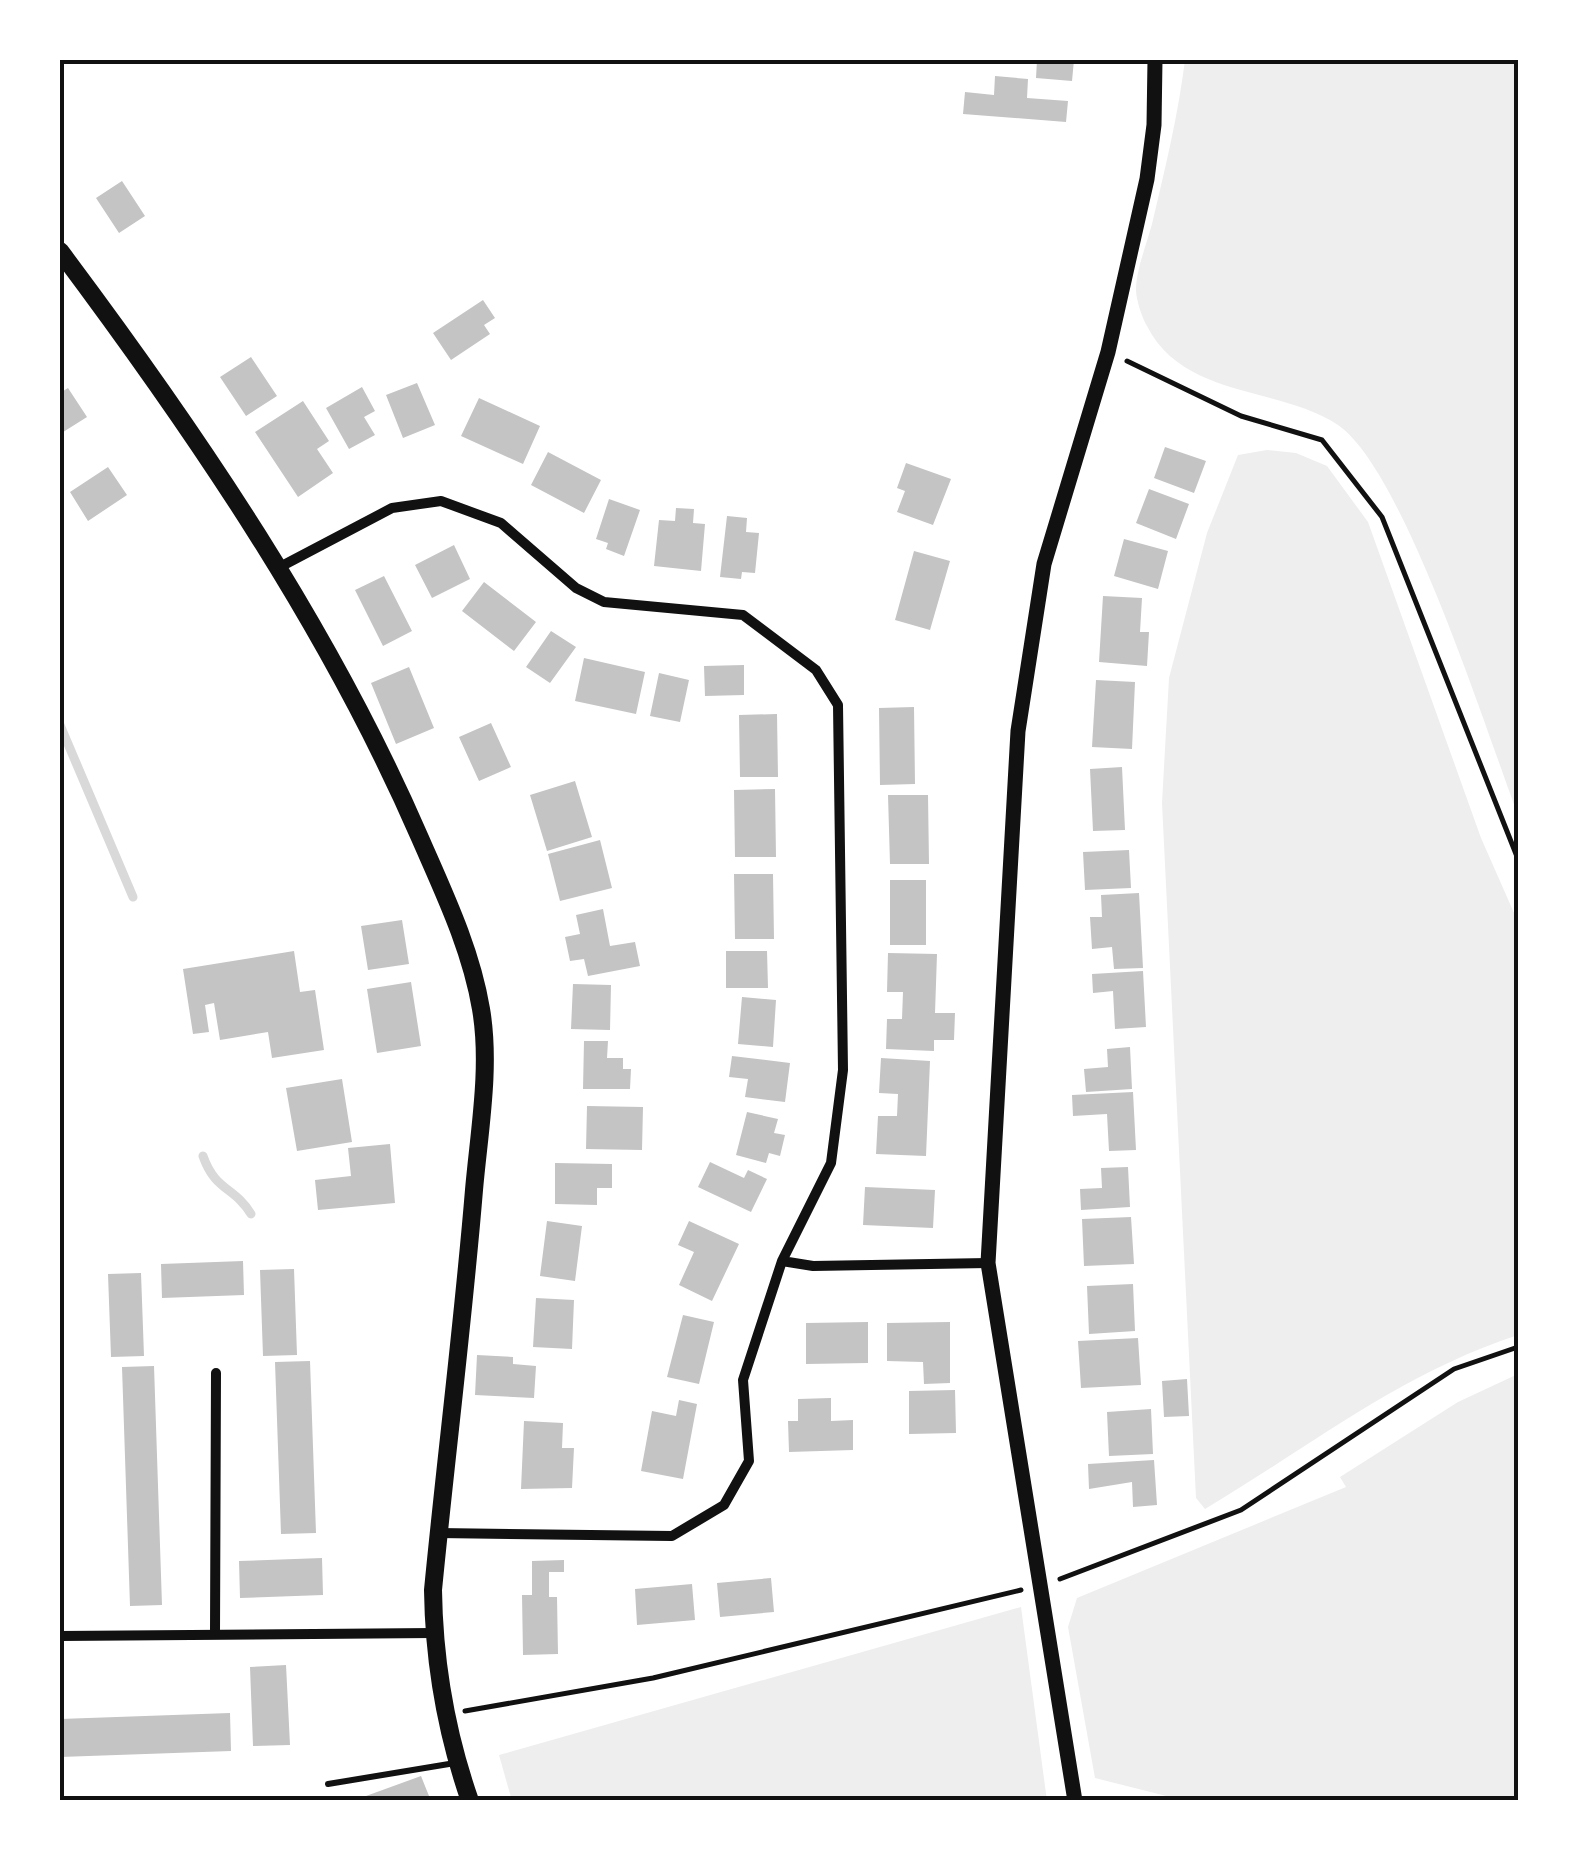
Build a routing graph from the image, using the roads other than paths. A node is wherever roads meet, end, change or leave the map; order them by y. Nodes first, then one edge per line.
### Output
1 (1155, 60) edge
2 (60, 252) edge
3 (278, 568) junction
4 (782, 1261) junction
5 (988, 1263) junction
6 (216, 1373) dead end
7 (438, 1533) junction
8 (215, 1634) junction
9 (433, 1634) junction
10 (60, 1636) edge
11 (456, 1762) junction
12 (328, 1784) dead end
13 (470, 1801) edge
14 (1075, 1801) edge

1 - 5 street
2 - 3 main road
3 - 4 street
3 - 7 main road
4 - 5 street
4 - 7 street
5 - 14 street
6 - 8 street
7 - 9 main road
8 - 9 street
8 - 10 street
9 - 11 main road
11 - 12 lane
11 - 13 main road

